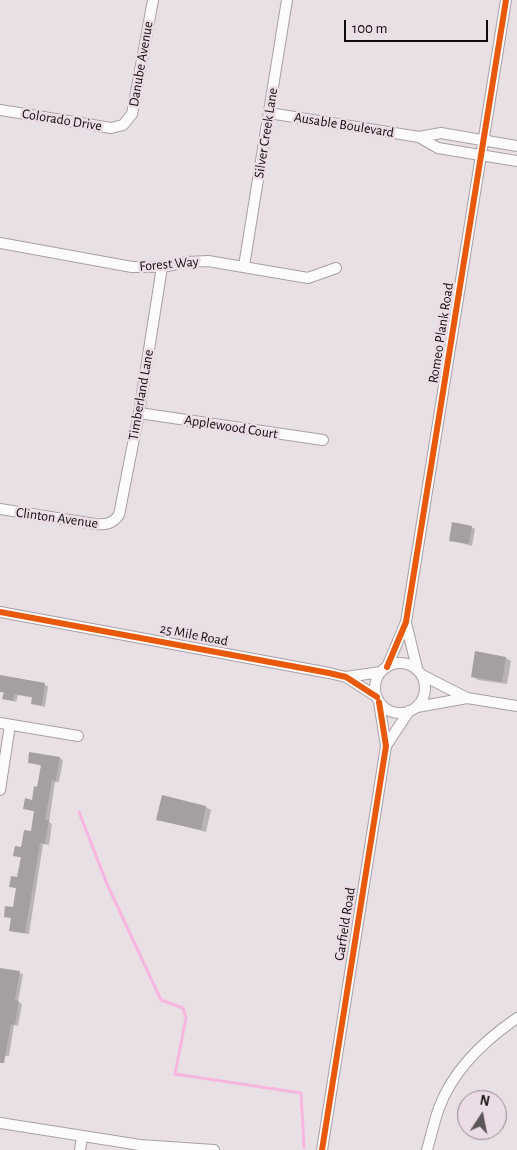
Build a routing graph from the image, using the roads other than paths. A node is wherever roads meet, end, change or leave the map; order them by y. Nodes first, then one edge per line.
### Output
1 (153, 0) edge
2 (287, 0) edge
3 (506, 0) edge
4 (0, 110) edge
5 (269, 113) junction
6 (123, 124) joint
7 (419, 137) junction
8 (484, 141) junction
9 (517, 146) edge
10 (481, 156) junction
11 (517, 162) edge
12 (0, 243) edge
13 (244, 266) junction
14 (162, 267) junction
15 (336, 268) dead end
16 (139, 413) junction
17 (323, 440) dead end
18 (0, 509) edge
19 (114, 522) joint
20 (0, 612) edge
21 (406, 622) junction
22 (384, 669) junction
23 (420, 672) junction
24 (346, 677) junction
25 (466, 698) junction
26 (378, 700) junction
27 (517, 706) edge
28 (413, 709) junction
29 (5, 724) edge
30 (78, 736) dead end
31 (386, 746) junction
32 (0, 790) edge
33 (517, 1018) edge
34 (0, 1124) edge
35 (82, 1136) junction
36 (80, 1150) edge
37 (214, 1150) edge
38 (322, 1150) edge
39 (428, 1150) edge

1 - 6 street, Danube Avenue
2 - 5 street, Silver Creek Lane
3 - 8 street, Romeo Plank Road
4 - 6 street, Colorado Drive
5 - 7 street, Ausable Boulevard
5 - 13 street, Silver Creek Lane
7 - 8 street, Ausable Boulevard
7 - 10 street, Ausable Boulevard
8 - 9 street, Ausable Boulevard
8 - 10 street, Romeo Plank Road
10 - 11 street, Ausable Boulevard
10 - 21 street, Romeo Plank Road
12 - 14 street, Forest Way
13 - 14 street, Forest Way
13 - 15 street, Forest Way
14 - 16 street, Timberland Lane
16 - 17 street, Applewood Court
16 - 19 street, Timberland Lane
18 - 19 street, Clinton Avenue
20 - 24 street, 25 Mile Road
21 - 22 street, Romeo Plank Road
21 - 23 street, Romeo Plank Road
22 - 23 street
22 - 24 street, 25 Mile Road
22 - 26 street
23 - 25 street
23 - 28 street
24 - 26 street, 25 Mile Road
25 - 27 street
25 - 28 street
26 - 28 street
26 - 31 street, Garfield Road
28 - 31 street, Garfield Road
29 - 30 street
29 - 32 street
31 - 38 street, Garfield Road
33 - 39 street
34 - 35 street
35 - 36 street
35 - 37 street

